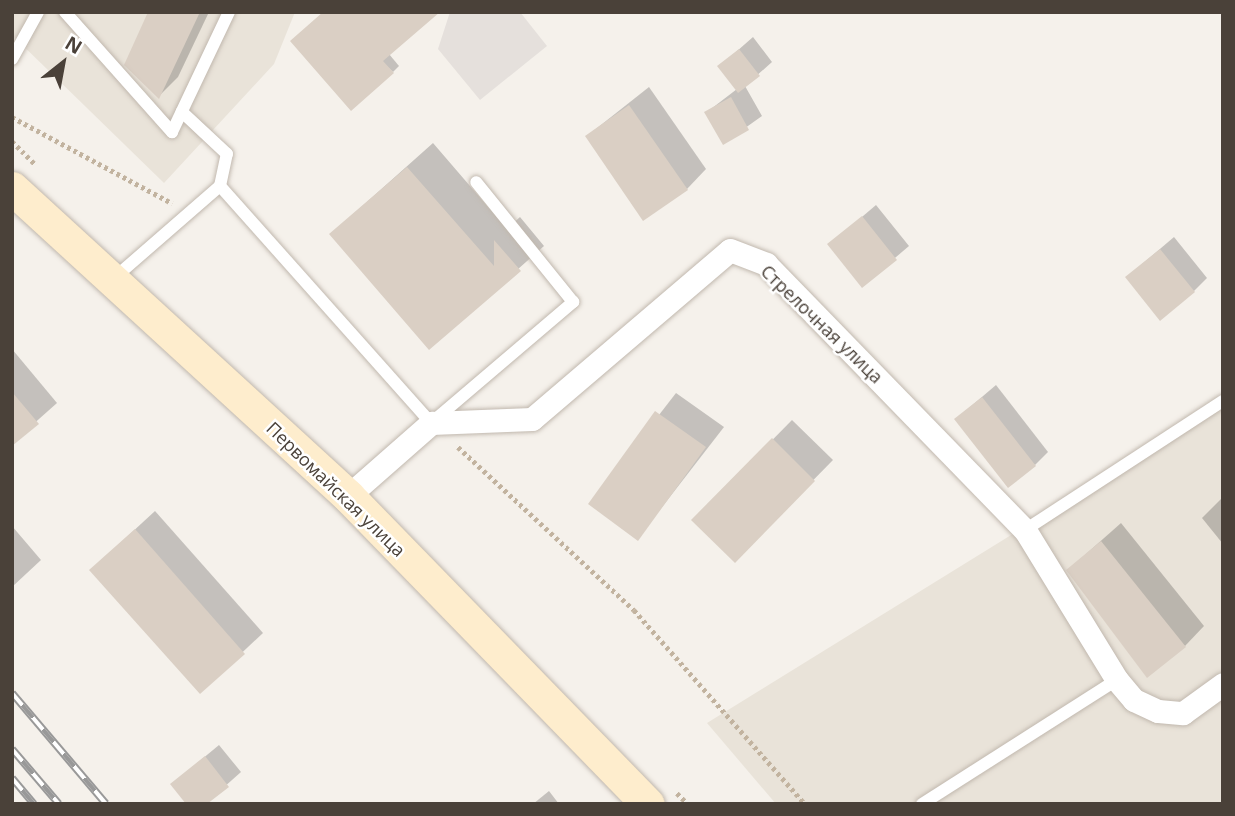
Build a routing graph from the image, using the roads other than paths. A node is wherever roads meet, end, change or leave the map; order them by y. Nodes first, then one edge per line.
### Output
1 (38, 12) edge
2 (65, 12) edge
3 (229, 12) edge
4 (12, 59) edge
5 (182, 112) junction
6 (476, 182) dead end
7 (220, 186) junction
8 (12, 188) edge
9 (110, 281) junction
10 (1223, 401) edge
11 (431, 423) junction
12 (348, 496) junction
13 (1025, 530) junction
14 (1117, 680) junction
15 (1223, 684) edge
16 (648, 804) edge
17 (922, 804) edge

1 - 4 lane
2 - 5 lane
3 - 5 lane
5 - 7 lane
6 - 11 lane
7 - 9 lane
7 - 11 lane
8 - 9 main road, Первомайская улица
9 - 12 main road, Первомайская улица
10 - 13 lane
11 - 12 street
11 - 13 street, Стрелочная улица
12 - 16 main road, Первомайская улица
13 - 14 street, Стрелочная улица
14 - 15 street, Стрелочная улица
14 - 17 lane

